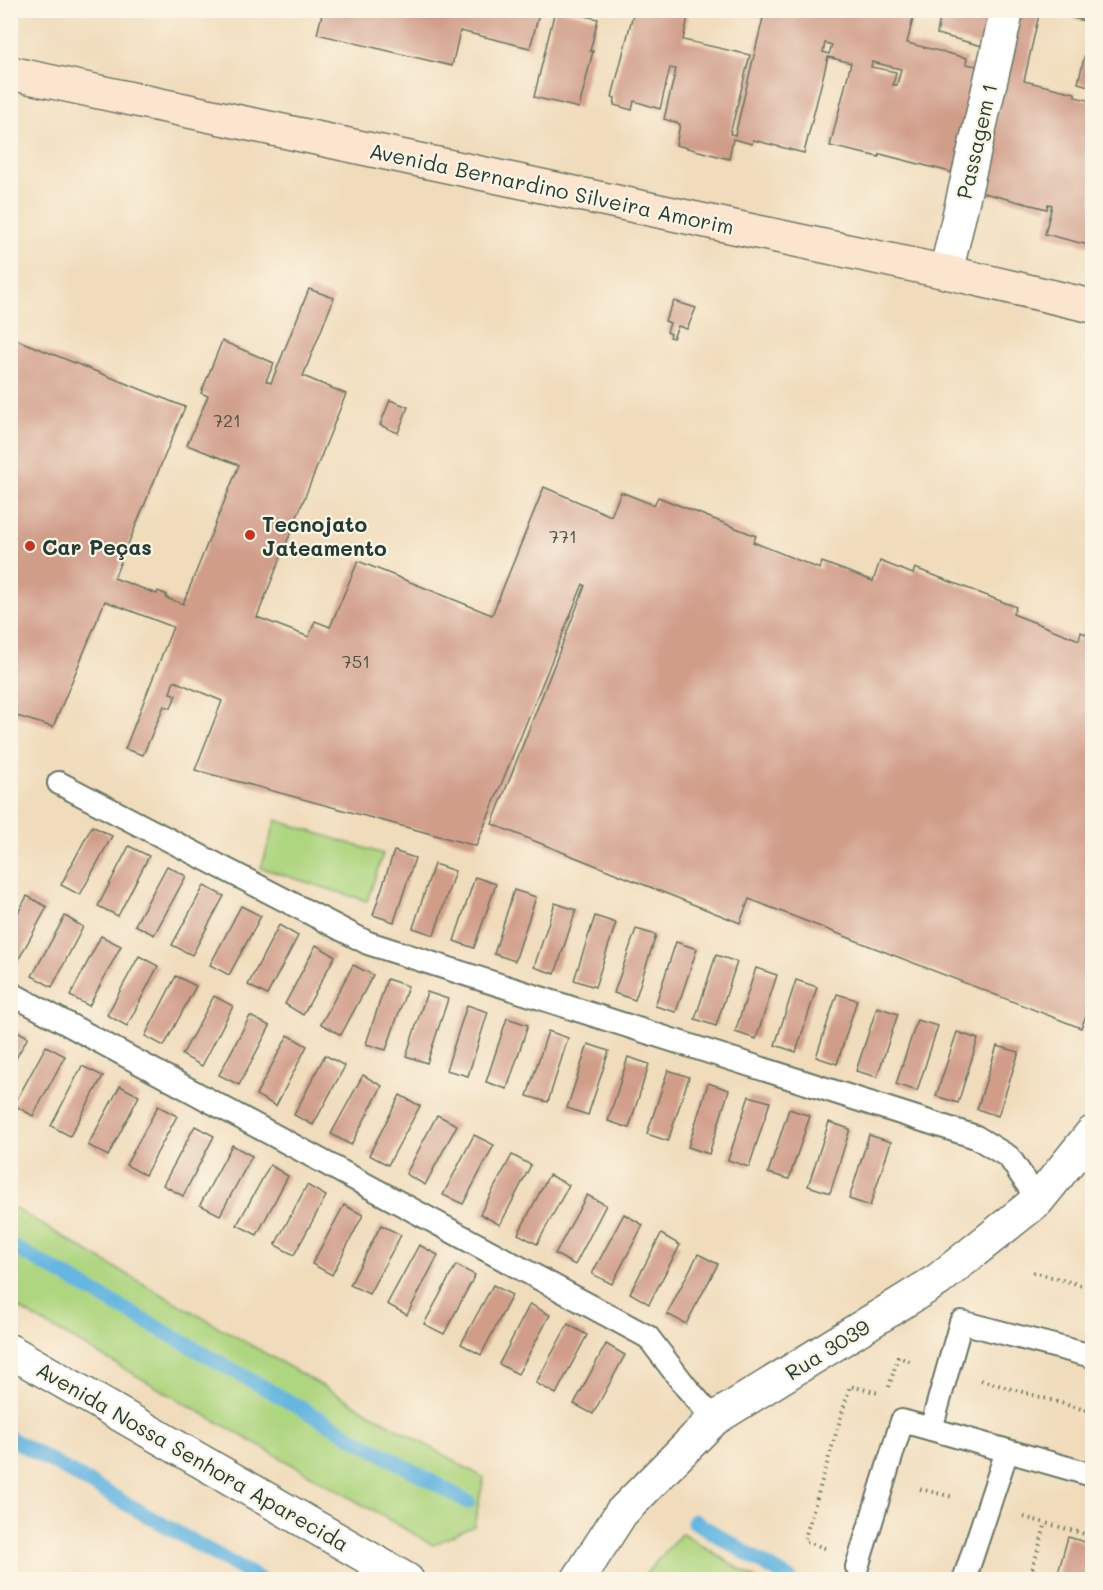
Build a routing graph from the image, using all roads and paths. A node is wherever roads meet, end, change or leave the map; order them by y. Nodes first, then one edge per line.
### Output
1 (1007, 10) edge
2 (10, 73) edge
3 (946, 272) junction
4 (1092, 306) edge
5 (59, 783) dead end
6 (10, 993) edge
7 (1092, 1133) edge
8 (1038, 1200) junction
9 (1033, 1272) dead end
10 (1092, 1288) edge
11 (10, 1352) edge
12 (1092, 1356) edge
13 (714, 1419) junction
14 (931, 1429) junction
15 (1007, 1451) junction
16 (1092, 1475) edge
17 (1046, 1523) dead end
18 (857, 1567) dead end
19 (407, 1580) edge
20 (578, 1580) edge
21 (964, 1580) edge
22 (1029, 1580) edge

1 - 3 street, Passagem 1
2 - 3 main road, Avenida Bernardino Silveira Amorim
3 - 4 main road, Avenida Bernardino Silveira Amorim
5 - 8 lane
6 - 13 lane
7 - 8 street, Rua 3039
8 - 13 street, Rua 3039
9 - 10 path
11 - 19 street, Avenida Nossa Senhora Aparecida
12 - 14 lane
13 - 20 street, Rua 3039
14 - 15 lane
14 - 18 lane
15 - 16 lane
15 - 21 lane
17 - 22 path

